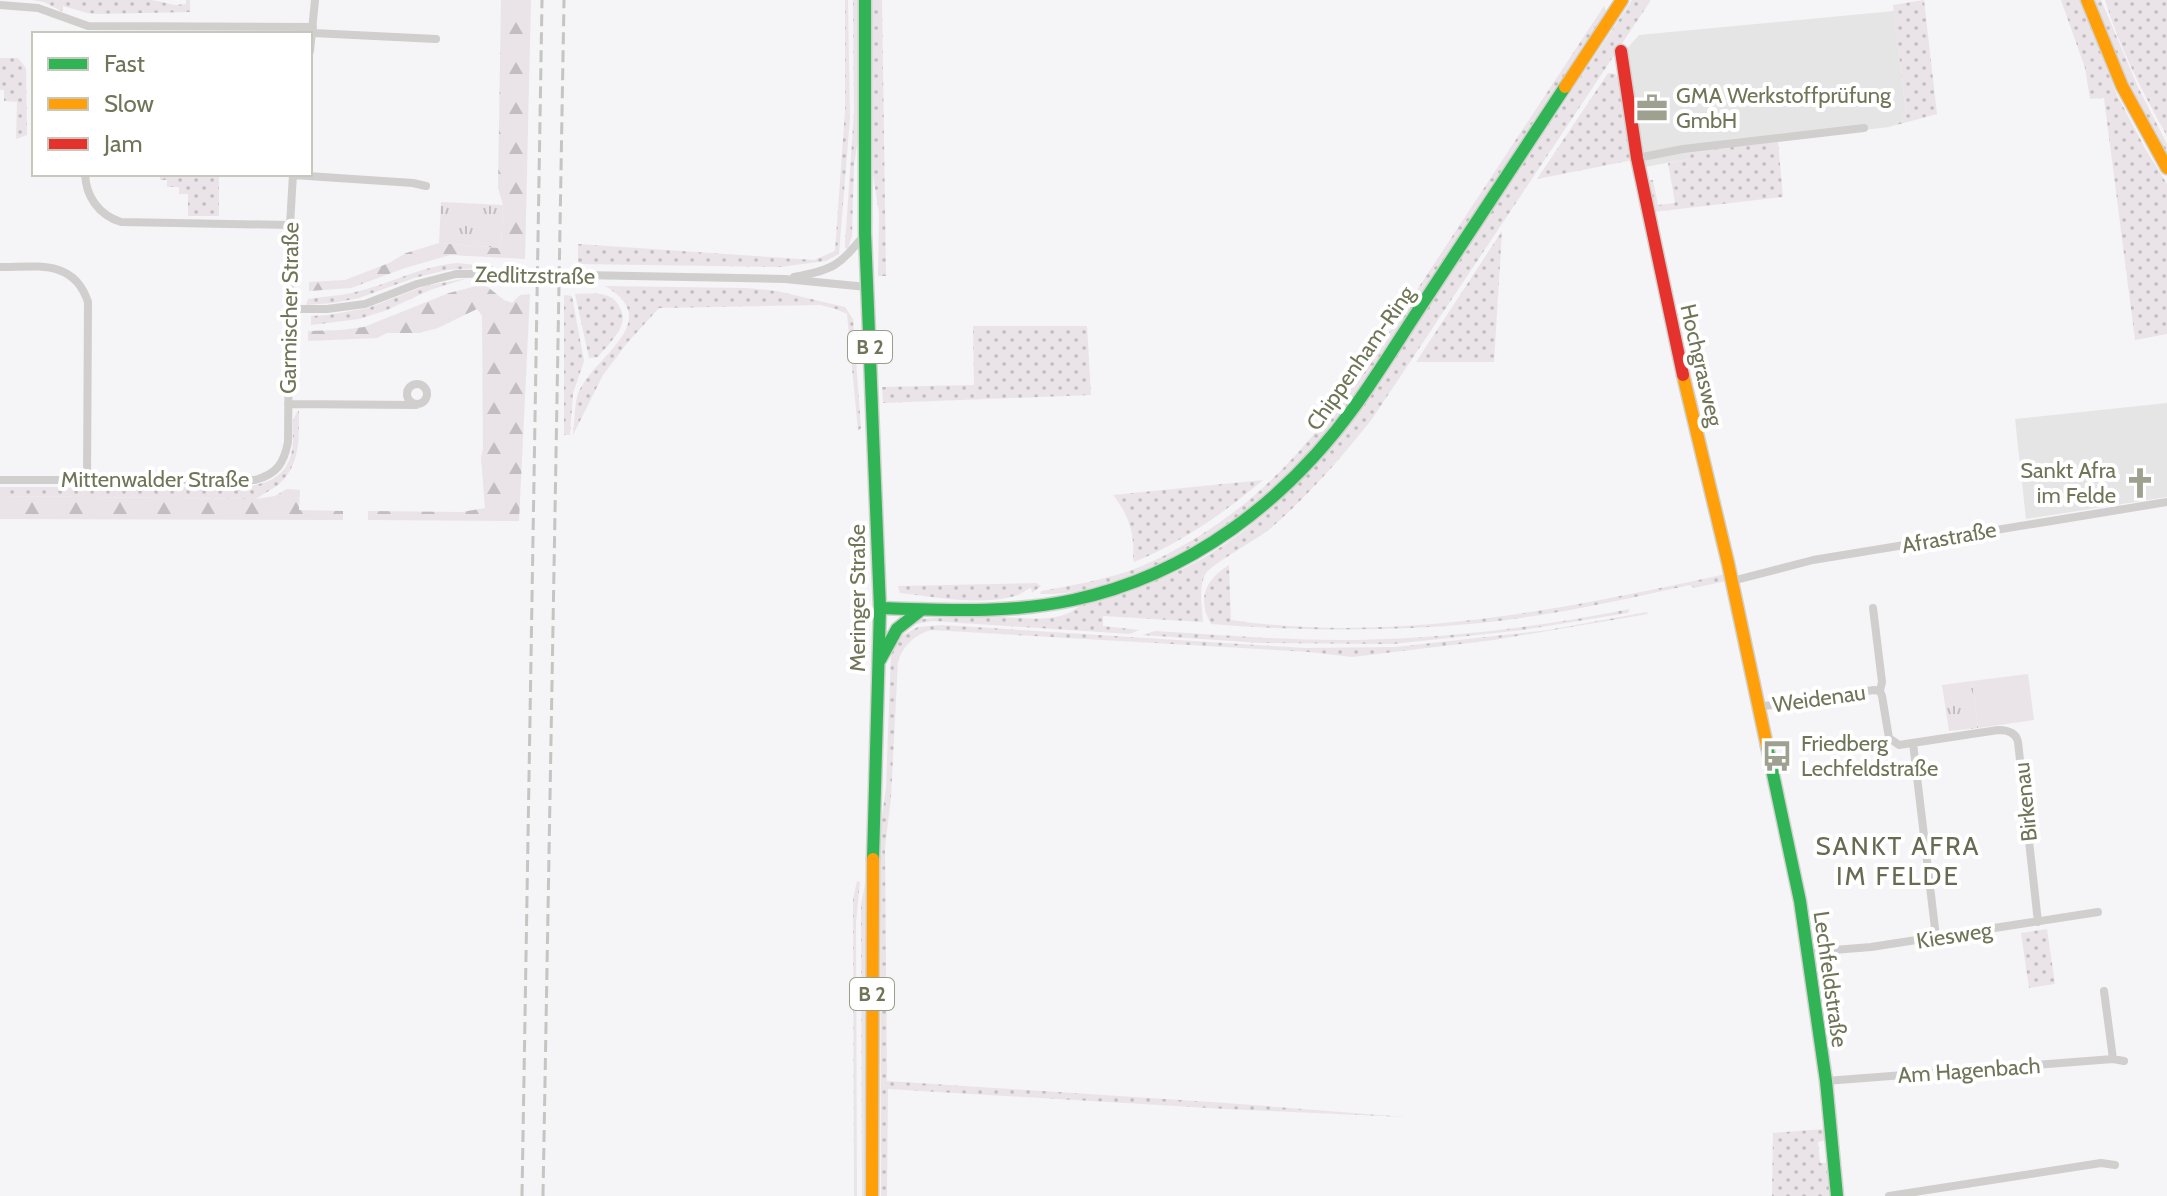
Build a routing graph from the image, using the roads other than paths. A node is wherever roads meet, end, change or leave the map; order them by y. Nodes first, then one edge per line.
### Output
1 (315, 0) edge
2 (865, 0) edge
3 (1622, 0) edge
4 (2087, 0) edge
5 (0, 5) edge
6 (88, 30) edge
7 (313, 30) junction
8 (312, 37) edge
9 (436, 39) dead end
10 (1621, 51) dead end
11 (1864, 128) dead end
12 (1637, 158) junction
13 (2167, 168) edge
14 (85, 176) edge
15 (293, 176) edge
16 (308, 176) edge
17 (426, 186) dead end
18 (290, 225) junction
19 (865, 233) junction
20 (0, 267) edge
21 (785, 279) junction
22 (867, 287) junction
23 (290, 309) junction
24 (288, 404) junction
25 (416, 405) dead end
26 (288, 442) joint
27 (0, 480) edge
28 (87, 480) junction
29 (2167, 502) edge
30 (1732, 581) junction
31 (880, 608) junction
32 (1873, 608) dead end
33 (921, 610) junction
34 (878, 663) junction
35 (1880, 691) junction
36 (1758, 707) junction
37 (1913, 743) junction
38 (2098, 912) dead end
39 (2038, 922) junction
40 (1936, 937) junction
41 (1809, 952) junction
42 (2104, 991) dead end
43 (2113, 1059) junction
44 (2124, 1061) dead end
45 (1826, 1081) junction
46 (2115, 1165) dead end
47 (872, 1196) edge
48 (1837, 1196) edge
49 (1889, 1196) edge

1 - 7 street
2 - 19 main road, Meringer Straße / B 2
3 - 33 main road, Chippenham-Ring
4 - 13 main road
5 - 6 street
6 - 7 street
7 - 8 street
7 - 9 street
10 - 12 main road, Hochgrasweg
11 - 12 street
12 - 30 main road, Hochgrasweg
14 - 18 street
15 - 18 street, Garmischer Straße
16 - 17 street
18 - 23 street, Garmischer Straße
19 - 21 street, Zedlitzstraße
19 - 22 main road, Meringer Straße / B 2
20 - 28 street
21 - 22 street, Zedlitzstraße
21 - 23 street, Zedlitzstraße, bridge
22 - 31 main road, Meringer Straße / B 2
23 - 24 street, Garmischer Straße
24 - 25 street
24 - 26 street, Garmischer Straße
26 - 28 street, Mittenwalder Straße
27 - 28 street, Mittenwalder Straße
29 - 30 street, Afrastraße
30 - 36 main road, Lechfeldstraße
31 - 33 main road, Chippenham-Ring
31 - 34 main road, Meringer Straße / B 2
32 - 35 street, Weidenau
33 - 34 main road
34 - 47 main road, Meringer Straße / B 2
35 - 36 street, Weidenau
35 - 37 street, Weidenau
36 - 41 main road, Lechfeldstraße
37 - 39 street, Birkenau
37 - 40 street
38 - 39 street, Kiesweg
39 - 40 street, Kiesweg
40 - 41 street, Kiesweg
41 - 45 main road, Lechfeldstraße
42 - 43 street
43 - 44 street, Am Hagenbach
43 - 45 street, Am Hagenbach
45 - 48 main road, Lechfeldstraße
46 - 49 street

